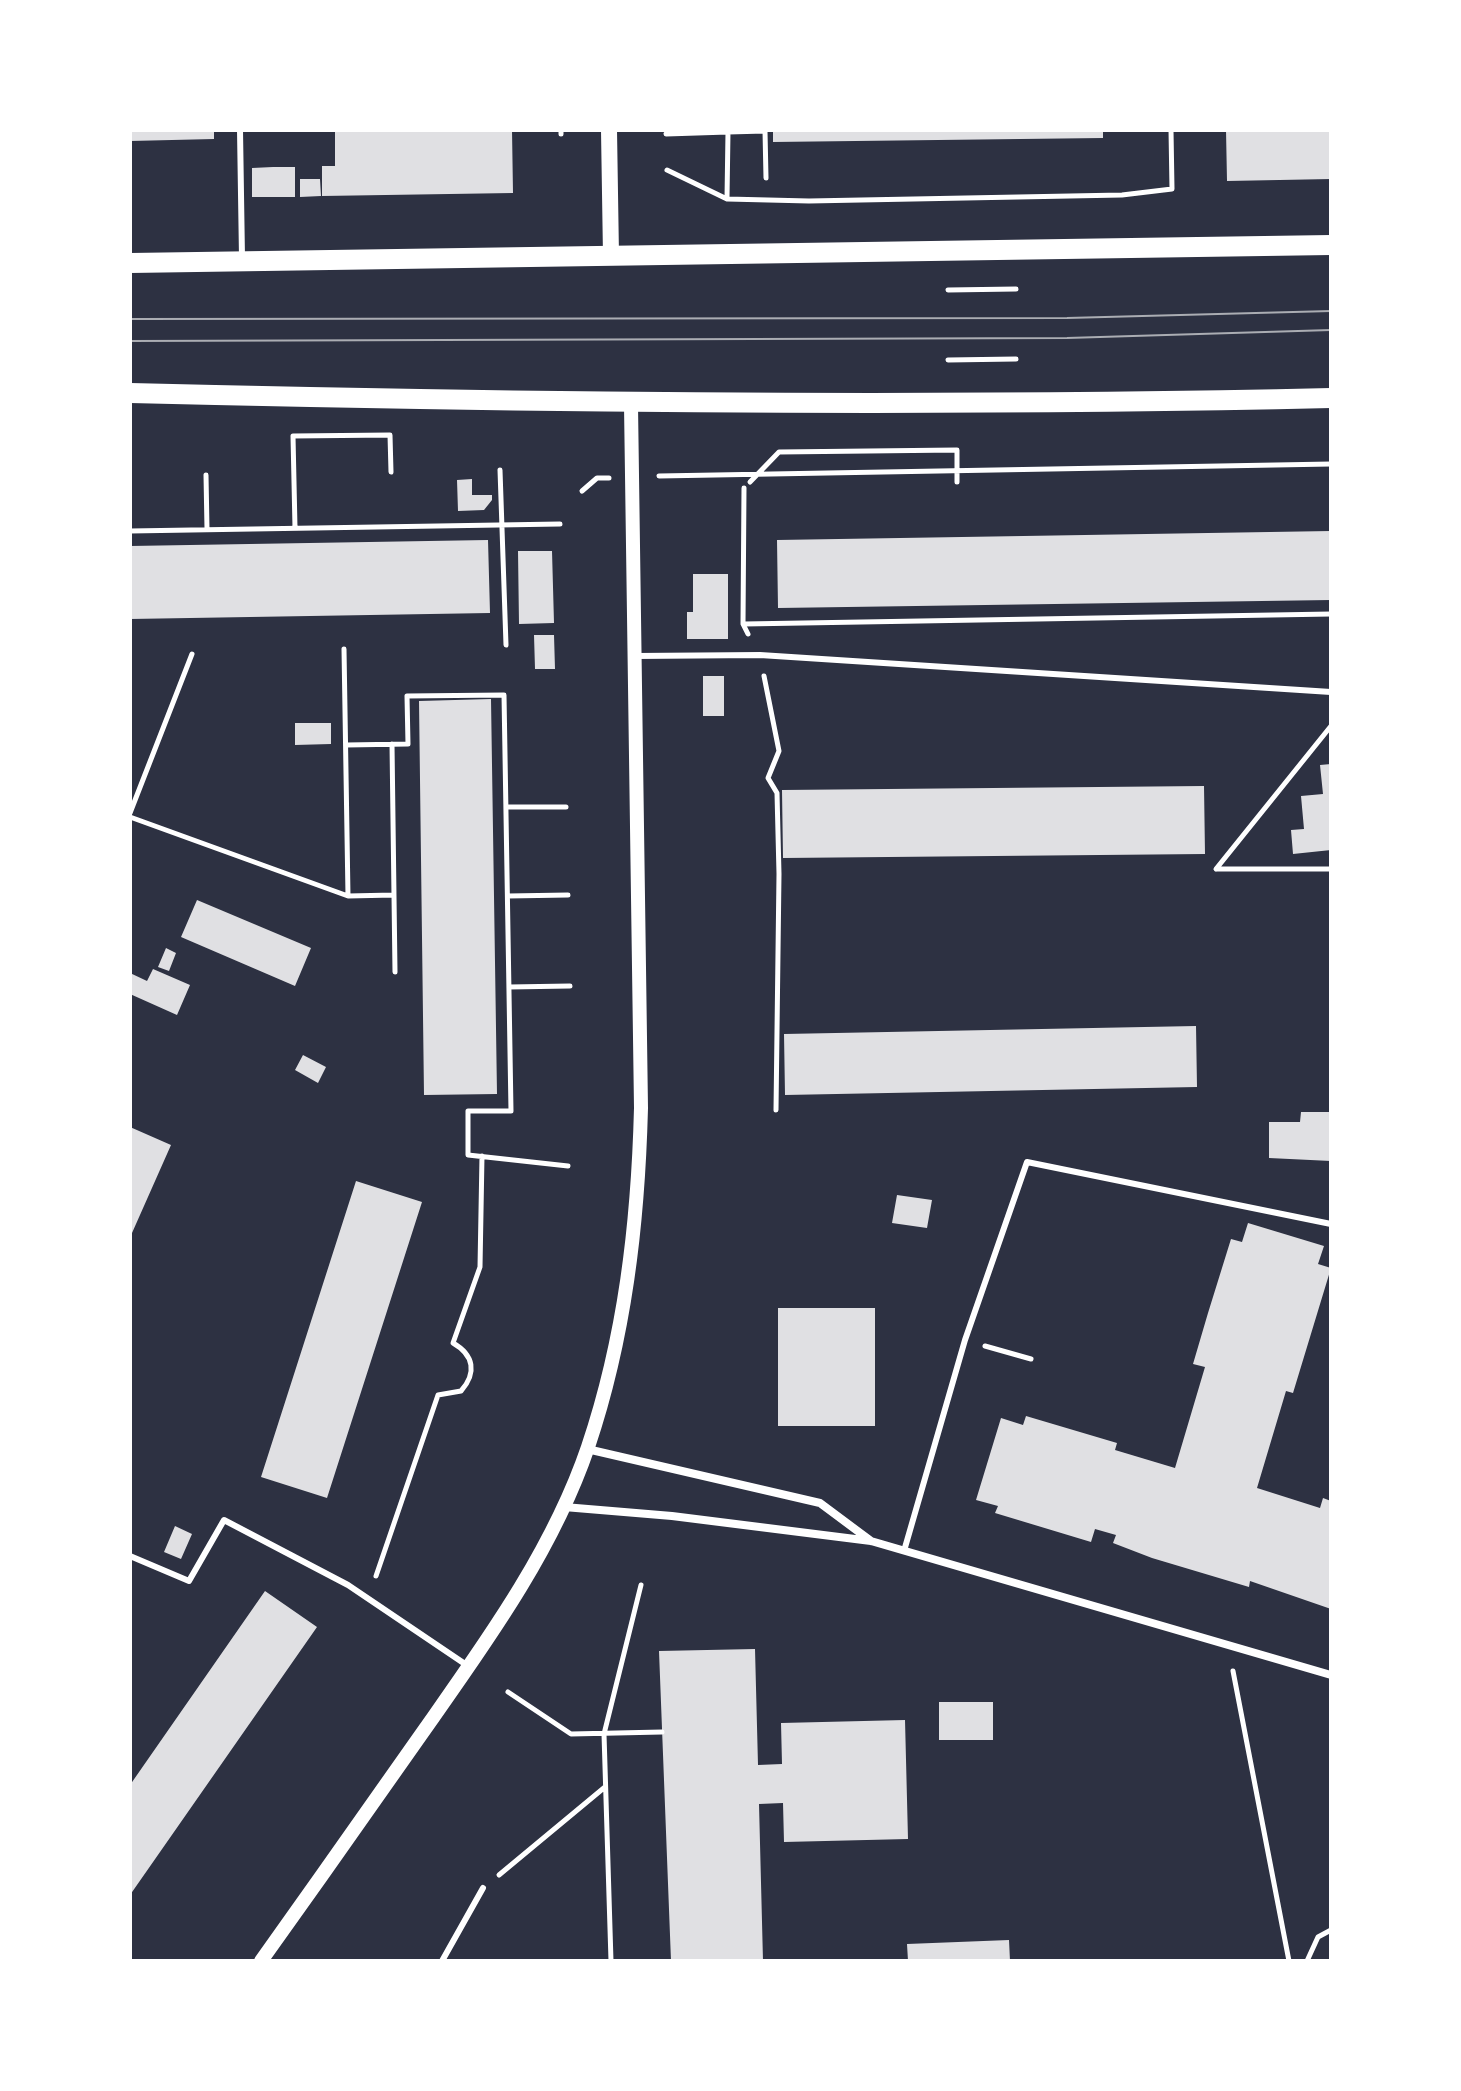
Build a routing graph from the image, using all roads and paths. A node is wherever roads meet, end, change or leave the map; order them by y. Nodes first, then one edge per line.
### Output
1 (240, 130) edge
2 (609, 130) edge
3 (1171, 130) edge
4 (728, 132) junction
5 (666, 134) dead end
6 (667, 170) dead end
7 (766, 178) dead end
8 (727, 199) junction
9 (1331, 245) edge
10 (611, 256) junction
11 (242, 261) junction
12 (130, 263) edge
13 (1016, 289) dead end
14 (948, 290) dead end
15 (1016, 359) dead end
16 (948, 360) dead end
17 (130, 393) edge
18 (1331, 398) edge
19 (631, 405) junction
20 (1331, 464) edge
21 (500, 470) dead end
22 (958, 471) junction
23 (391, 472) dead end
24 (758, 473) junction
25 (206, 475) dead end
26 (633, 478) junction
27 (750, 482) dead end
28 (957, 482) dead end
29 (744, 488) dead end
30 (582, 491) dead end
31 (501, 524) junction
32 (560, 524) dead end
33 (295, 528) junction
34 (207, 529) junction
35 (130, 531) edge
36 (1331, 614) edge
37 (743, 624) junction
38 (506, 645) dead end
39 (344, 649) dead end
40 (192, 654) dead end
41 (760, 655) junction
42 (635, 656) junction
43 (1331, 692) edge
44 (1331, 726) edge
45 (392, 744) junction
46 (346, 745) junction
47 (507, 807) junction
48 (566, 807) dead end
49 (130, 815) edge
50 (1331, 869) edge
51 (394, 895) junction
52 (568, 895) dead end
53 (348, 896) junction
54 (508, 896) junction
55 (395, 972) dead end
56 (570, 986) dead end
57 (509, 987) junction
58 (776, 1110) dead end
59 (482, 1156) junction
60 (568, 1166) dead end
61 (1331, 1224) edge
62 (965, 1340) junction
63 (1031, 1359) dead end
64 (587, 1449) junction
65 (564, 1507) junction
66 (871, 1541) junction
67 (904, 1551) junction
68 (130, 1556) edge
69 (641, 1585) dead end
70 (368, 1598) junction
71 (1228, 1645) junction
72 (469, 1666) junction
73 (1331, 1675) edge
74 (508, 1692) dead end
75 (662, 1732) dead end
76 (604, 1734) junction
77 (606, 1786) junction
78 (483, 1888) joint
79 (1331, 1930) edge
80 (261, 1961) edge
81 (442, 1961) edge
82 (611, 1961) edge
83 (1289, 1961) edge
84 (1307, 1961) edge

1 - 11 lane
2 - 10 main road
3 - 8 path
4 - 5 path
4 - 7 path
4 - 8 path
6 - 8 path
9 - 10 main road
10 - 11 main road
11 - 12 main road
13 - 14 path
15 - 16 path
17 - 19 main road
18 - 19 main road
19 - 26 street
20 - 22 path
21 - 31 path
22 - 24 path
22 - 24 path
22 - 28 path
23 - 33 path
24 - 26 path
24 - 27 path
25 - 34 path
26 - 30 path
26 - 42 street
29 - 37 path
31 - 32 path
31 - 33 path
31 - 38 path
33 - 34 path
34 - 35 path
36 - 37 path
37 - 41 path
39 - 46 path
40 - 49 path
41 - 42 lane
41 - 43 lane
41 - 58 path
42 - 64 street
44 - 50 path
45 - 46 path
45 - 47 path
45 - 51 path
46 - 53 path
47 - 48 path
47 - 54 path
49 - 53 path
51 - 53 path
51 - 55 path
52 - 54 path
54 - 57 path
56 - 57 path
57 - 59 path
59 - 60 path
59 - 70 path
61 - 62 lane
62 - 63 path
62 - 67 lane
64 - 65 street
64 - 66 street
65 - 66 street
65 - 72 street
66 - 67 street
67 - 71 street
68 - 70 lane
69 - 76 path
70 - 72 lane
71 - 73 street
71 - 83 path
72 - 80 street
74 - 76 path
75 - 76 path
76 - 77 path
77 - 78 path
77 - 82 path
78 - 81 lane
79 - 84 path

